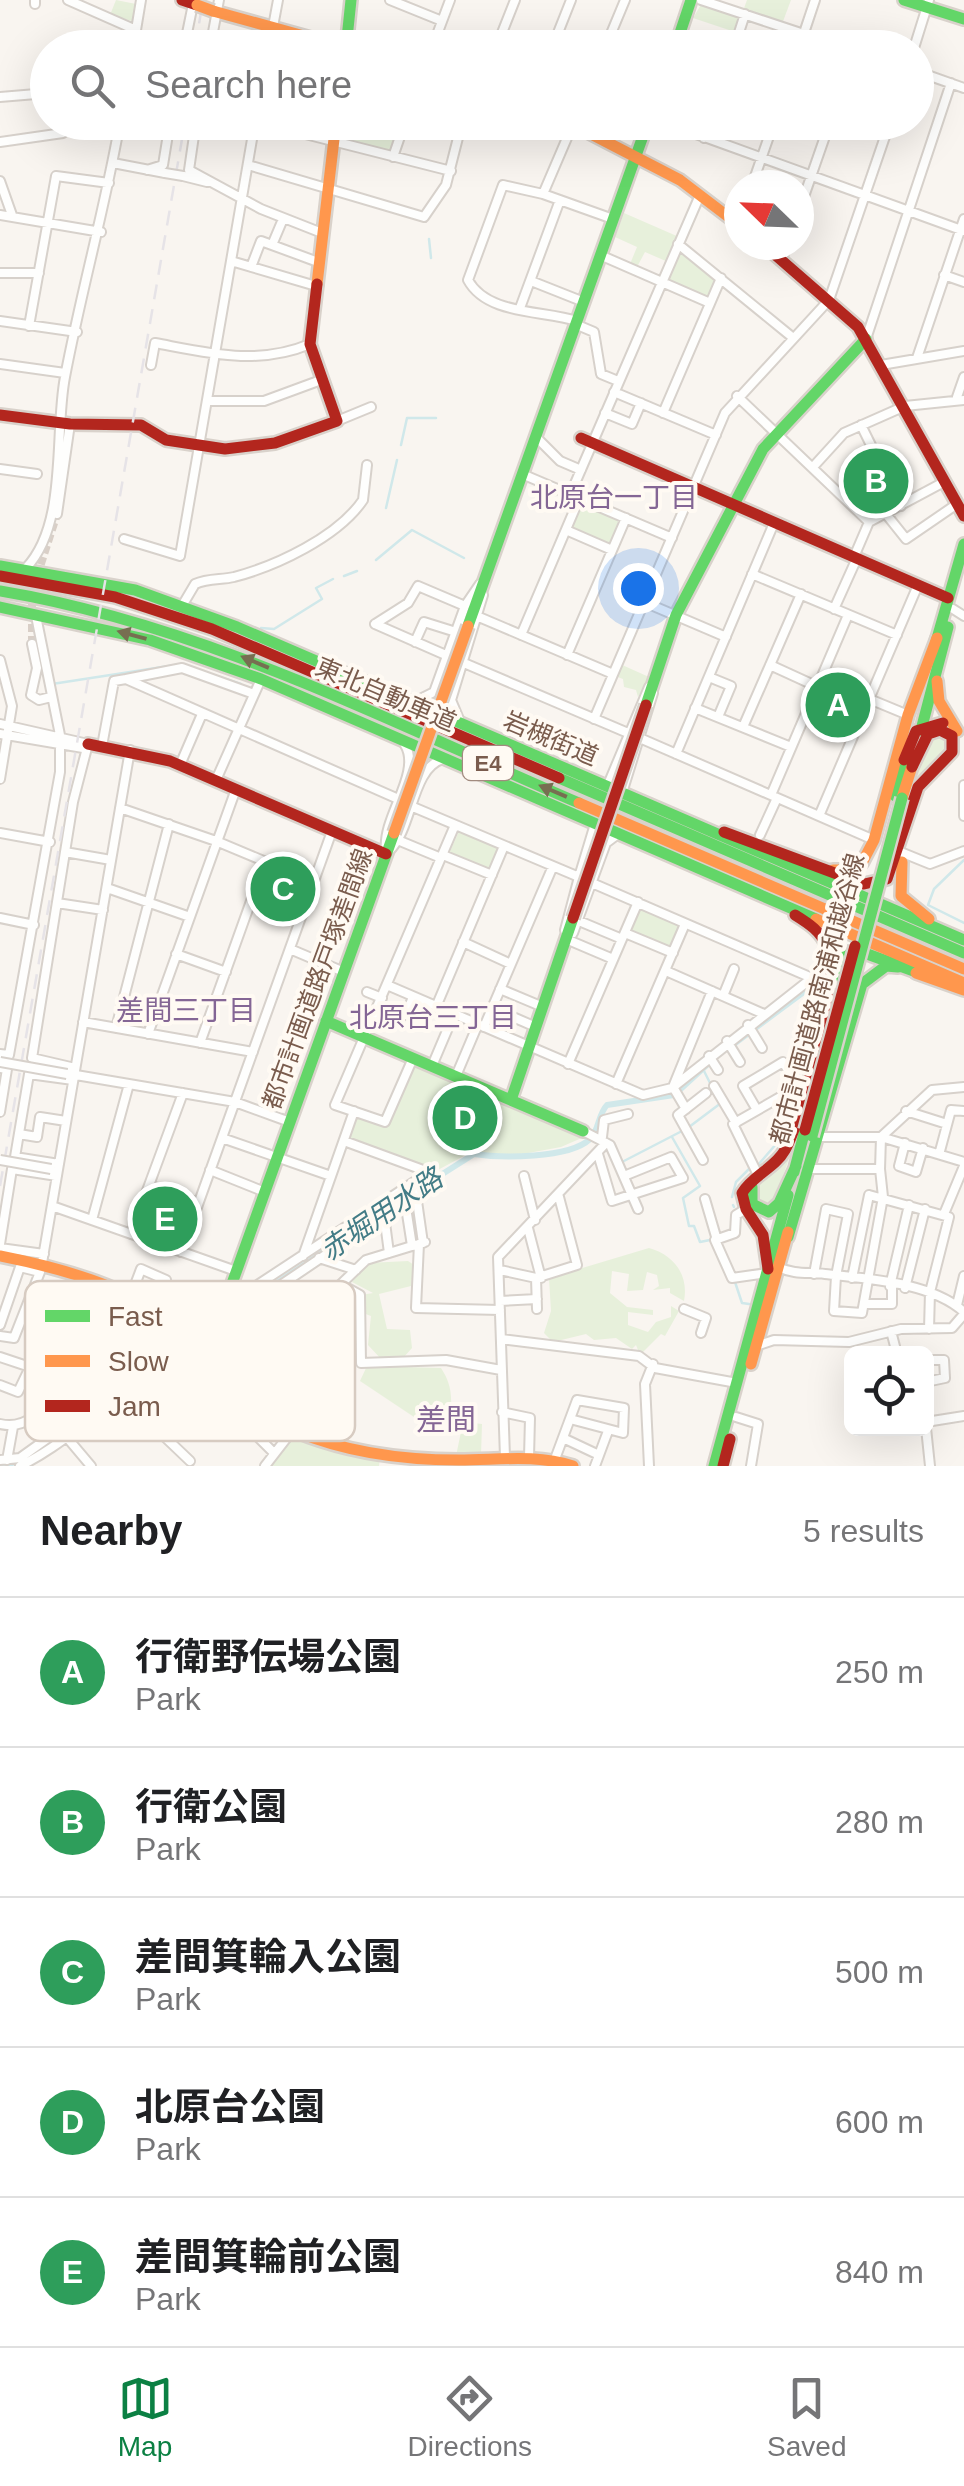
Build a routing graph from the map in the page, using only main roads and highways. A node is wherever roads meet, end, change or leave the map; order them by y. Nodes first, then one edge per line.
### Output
1 (351, 0) edge
2 (692, 0) edge
3 (904, 0) edge
4 (189, 2) edge
5 (928, 4) edge
6 (216, 8) edge
7 (964, 19) edge
8 (270, 30) edge
9 (348, 30) edge
10 (681, 30) edge
11 (333, 140) edge
12 (605, 140) edge
13 (642, 140) edge
14 (636, 156) junction
15 (724, 212) edge
16 (782, 260) edge
17 (866, 340) junction
18 (0, 415) edge
19 (586, 440) road end
20 (734, 505) junction
21 (961, 510) edge
22 (964, 544) edge
23 (0, 566) edge
24 (964, 570) edge
25 (0, 576) edge
26 (0, 591) edge
27 (0, 607) edge
28 (955, 608) edge
29 (937, 638) junction
30 (937, 672) junction
31 (922, 728) junction
32 (957, 731) junction
33 (88, 744) road end
34 (908, 763) junction
35 (710, 830) junction
36 (386, 854) junction
37 (805, 862) junction
38 (728, 881) junction
39 (964, 938) edge
40 (964, 952) edge
41 (964, 969) edge
42 (922, 974) junction
43 (964, 986) edge
44 (326, 1020) junction
45 (511, 1100) junction
46 (812, 1134) junction
47 (596, 1136) road end
48 (796, 1166) junction
49 (798, 1190) junction
50 (746, 1209) junction
51 (784, 1213) junction
52 (788, 1236) junction
53 (0, 1256) edge
54 (771, 1270) junction
55 (96, 1281) edge
56 (232, 1281) edge
57 (333, 1441) edge
58 (426, 1462) edge
59 (572, 1466) edge
60 (714, 1466) edge
61 (723, 1466) edge

1 - 9 main road
2 - 10 main road
3 - 5 main road
4 - 6 main road, bridge
5 - 7 main road
6 - 8 main road
11 - 18 main road
12 - 14 main road
13 - 14 main road, 都市計画道路戸塚差間線
14 - 15 main road
14 - 36 main road, 都市計画道路戸塚差間線, bridge
16 - 17 main road
17 - 20 main road
17 - 21 main road
19 - 20 main road
20 - 28 main road
20 - 45 main road, bridge
22 - 28 main road, 都市計画道路南浦和越谷線
23 - 35 main road, 岩槻街道
24 - 28 main road, 都市計画道路南浦和越谷線
25 - 40 main road, 東北自動車道 / E4
41 -> 26 main road, 東北自動車道 / E4
38 -> 27 main road
28 - 29 main road, 都市計画道路南浦和越谷線
28 - 30 main road, 都市計画道路南浦和越谷線
29 - 34 main road, 都市計画道路南浦和越谷線
29 - 37 main road
30 - 31 main road, 都市計画道路南浦和越谷線
30 - 32 main road
31 - 32 main road
31 - 34 main road, 都市計画道路南浦和越谷線
32 - 39 main road
33 - 36 main road
34 - 37 main road
34 - 46 main road, 都市計画道路南浦和越谷線, bridge
35 - 37 main road
35 - 39 main road, 岩槻街道
36 - 44 main road, 都市計画道路戸塚差間線
38 - 43 main road
38 - 50 main road
42 - 43 main road
42 - 46 main road
42 - 48 main road
44 - 45 main road
44 - 56 main road, 都市計画道路戸塚差間線
45 - 47 main road
46 - 48 main road, 都市計画道路南浦和越谷線
46 - 49 main road, 都市計画道路南浦和越谷線
46 - 52 main road
48 - 51 main road, 都市計画道路南浦和越谷線
49 - 51 main road
49 - 52 main road, 都市計画道路南浦和越谷線
50 - 51 main road
50 - 54 main road
51 - 54 main road, 都市計画道路南浦和越谷線
52 - 54 main road, 都市計画道路南浦和越谷線
53 - 55 main road
54 - 60 main road, 都市計画道路南浦和越谷線
54 - 61 main road, 都市計画道路南浦和越谷線
57 - 58 main road
58 - 59 main road

